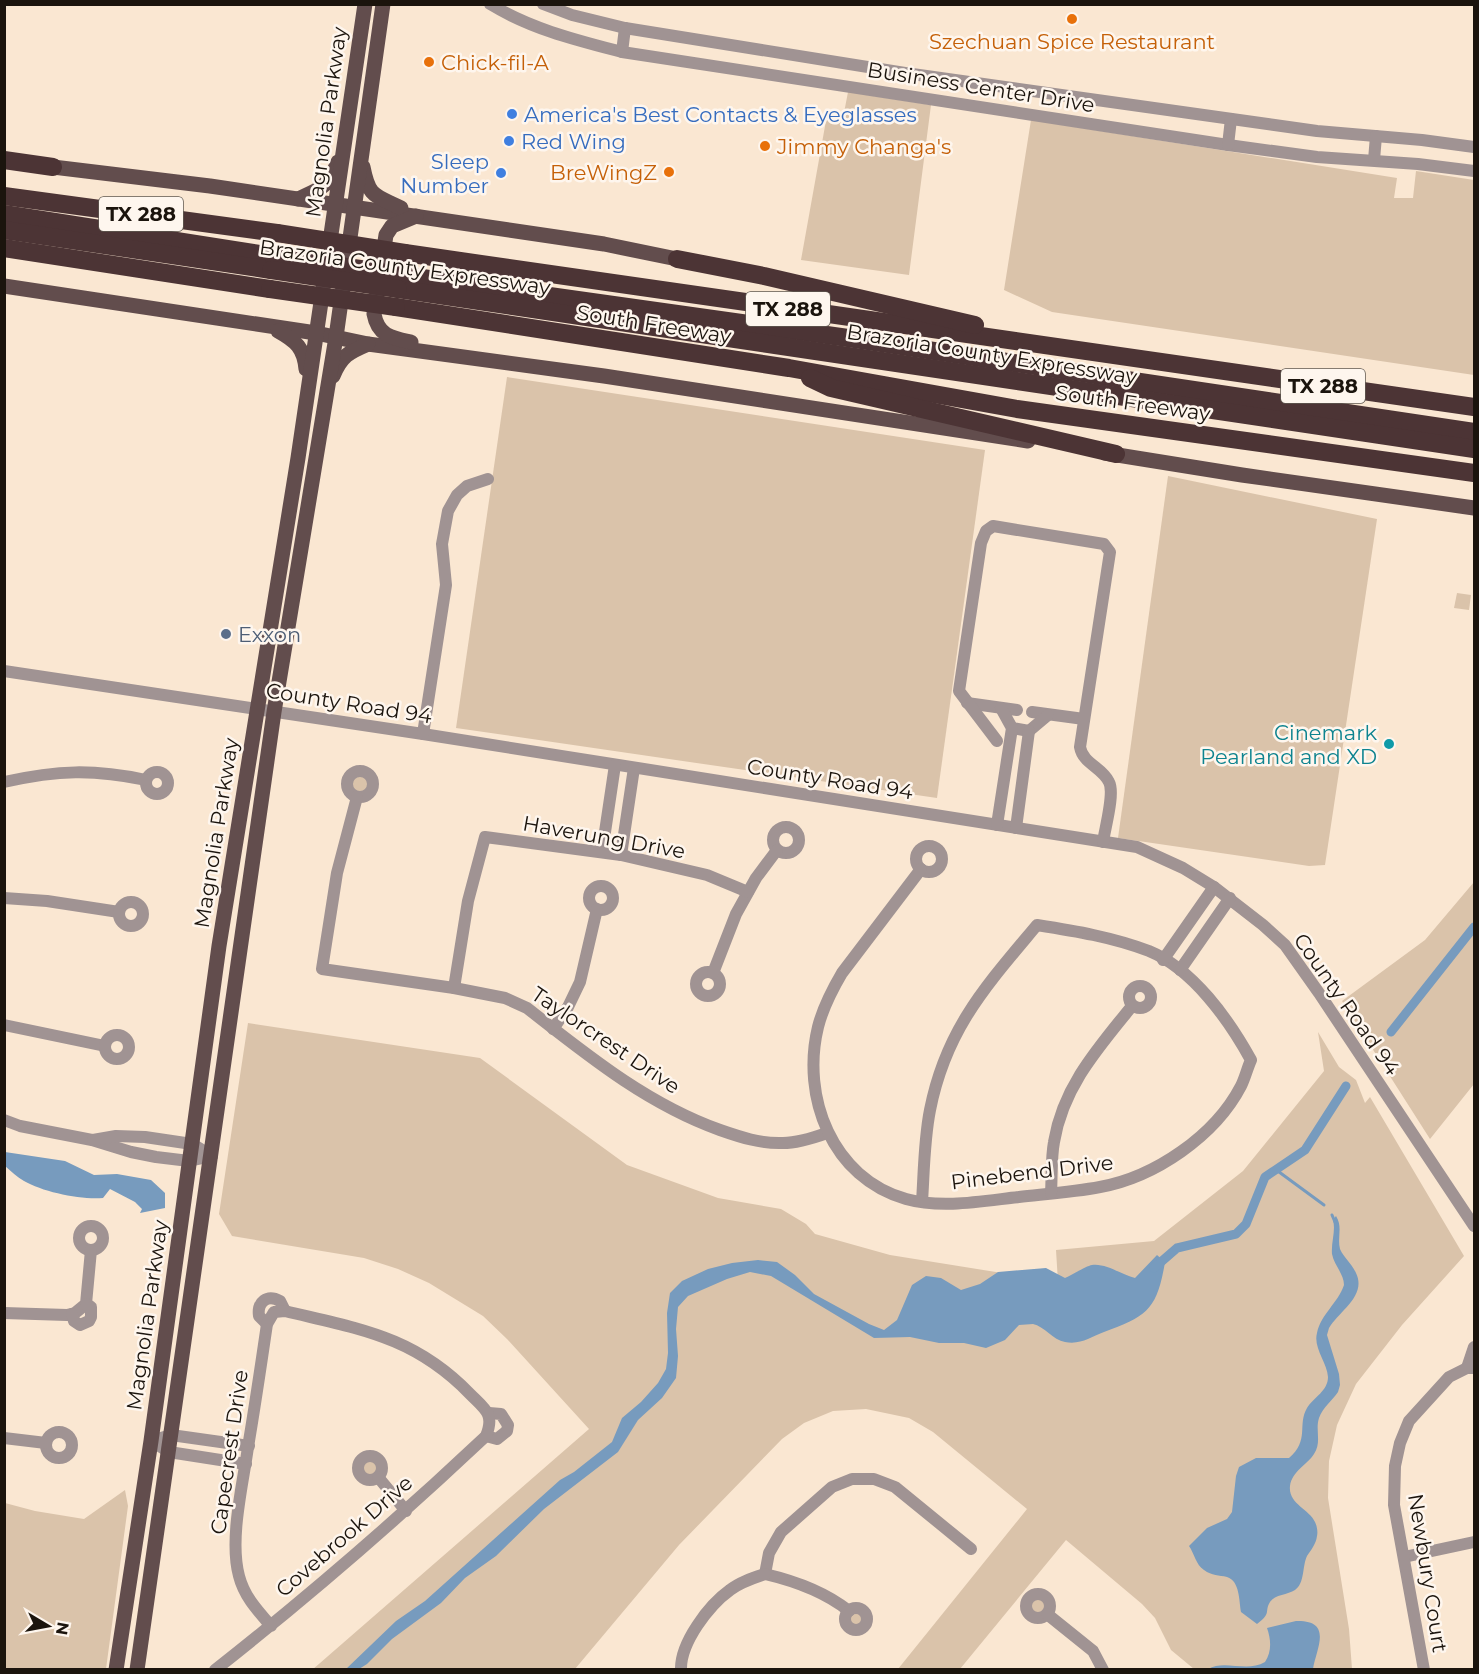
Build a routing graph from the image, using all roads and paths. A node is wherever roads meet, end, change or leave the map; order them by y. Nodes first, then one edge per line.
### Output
1 (365, 4) edge
2 (383, 4) edge
3 (490, 4) edge
4 (543, 4) edge
5 (625, 28) junction
6 (622, 52) junction
7 (833, 62) junction
8 (830, 83) junction
9 (1035, 92) junction
10 (1026, 114) junction
11 (1231, 119) junction
12 (1376, 136) junction
13 (1228, 145) junction
14 (1474, 147) edge
15 (343, 148) junction
16 (362, 159) junction
17 (4, 160) edge
18 (1374, 160) junction
19 (53, 167) joint
20 (1474, 171) edge
21 (4, 196) edge
22 (298, 199) junction
23 (336, 204) junction
24 (355, 207) junction
25 (4, 214) edge
26 (416, 216) junction
27 (4, 230) edge
28 (4, 248) edge
29 (677, 259) joint
30 (272, 263) junction
31 (4, 286) edge
32 (398, 291) junction
33 (271, 326) junction
34 (316, 333) junction
35 (336, 337) junction
36 (368, 344) junction
37 (443, 355) junction
38 (1171, 364) junction
39 (789, 368) junction
40 (308, 387) junction
41 (327, 390) junction
42 (1474, 407) edge
43 (1474, 432) edge
44 (1474, 449) edge
45 (1116, 454) junction
46 (1474, 473) edge
47 (488, 479) dead end
48 (1474, 508) edge
49 (286, 534) junction
50 (294, 595) junction
51 (4, 671) edge
52 (967, 703) junction
53 (1001, 708) junction
54 (257, 709) junction
55 (1017, 710) dead end
56 (274, 712) junction
57 (1032, 712) dead end
58 (1048, 714) junction
59 (1084, 719) junction
60 (1012, 728) junction
61 (1029, 731) junction
62 (423, 734) junction
63 (997, 741) dead end
64 (615, 765) junction
65 (634, 768) junction
66 (146, 780) dead end
67 (4, 782) edge
68 (357, 797) dead end
69 (997, 825) junction
70 (1016, 828) junction
71 (1103, 842) junction
72 (777, 850) dead end
73 (602, 852) junction
74 (621, 855) junction
75 (921, 870) dead end
76 (1214, 887) junction
77 (747, 892) junction
78 (4, 898) edge
79 (1230, 898) junction
80 (597, 909) dead end
81 (119, 912) dead end
82 (222, 928) junction
83 (243, 930) junction
84 (1163, 960) junction
85 (1180, 970) junction
86 (713, 973) dead end
87 (454, 988) junction
88 (1132, 1006) dead end
89 (4, 1025) edge
90 (553, 1029) junction
91 (105, 1046) dead end
92 (4, 1120) edge
93 (827, 1133) junction
94 (92, 1140) junction
95 (192, 1144) junction
96 (212, 1156) junction
97 (189, 1161) junction
98 (1051, 1193) junction
99 (922, 1202) junction
100 (1474, 1226) edge
101 (91, 1250) dead end
102 (4, 1313) edge
103 (1474, 1347) edge
104 (1471, 1368) edge
105 (489, 1424) joint
106 (171, 1435) junction
107 (4, 1438) edge
108 (151, 1441) junction
109 (46, 1443) dead end
110 (249, 1446) junction
111 (169, 1452) junction
112 (246, 1464) junction
113 (378, 1477) dead end
114 (406, 1511) junction
115 (1474, 1542) edge
116 (971, 1549) dead end
117 (1404, 1557) junction
118 (765, 1574) junction
119 (849, 1611) dead end
120 (1047, 1614) dead end
121 (271, 1626) junction
122 (116, 1670) edge
123 (138, 1670) edge
124 (215, 1670) edge
125 (681, 1670) edge
126 (1103, 1670) edge
127 (1424, 1670) edge

1 - 15 main road, Magnolia Parkway
2 - 16 main road, Magnolia Parkway
3 - 6 street, Business Center Drive
4 - 5 street, Business Center Drive
5 - 6 street
5 - 7 street, Business Center Drive
6 - 8 street, Business Center Drive
7 - 8 street
7 - 9 street, Business Center Drive
8 - 10 street, Business Center Drive
9 - 10 street
9 - 11 street, Business Center Drive
10 - 13 street, Business Center Drive
11 - 12 street, Business Center Drive
11 - 13 street
12 - 14 street, Business Center Drive
12 - 18 street
13 - 18 street, Business Center Drive
15 - 22 main road
15 - 23 main road, Magnolia Parkway
16 - 24 main road, Magnolia Parkway
16 - 26 main road
17 - 19 highway
18 - 20 street, Business Center Drive
19 - 22 main road
21 - 38 highway, South Freeway / TX 288, bridge
22 - 23 main road
23 - 24 main road
23 - 34 main road, Magnolia Parkway
24 - 26 main road
24 - 35 main road, Magnolia Parkway
25 - 30 highway, Brazoria County Expressway
26 - 29 main road
26 - 37 main road
27 - 30 highway, Brazoria County Expressway
28 - 32 highway, South Freeway / TX 288, bridge
29 - 38 highway
30 - 32 highway, Brazoria County Expressway, bridge
31 - 33 main road
32 - 39 highway, South Freeway / TX 288
32 - 43 highway, Brazoria County Expressway
32 - 44 highway, Brazoria County Expressway
33 - 34 main road
33 - 40 main road
34 - 35 main road
34 - 40 main road, Magnolia Parkway
35 - 36 main road
35 - 41 main road, Magnolia Parkway
36 - 37 main road
36 - 41 main road
37 - 45 main road
38 - 42 highway, South Freeway / TX 288
39 - 45 highway
39 - 46 highway, South Freeway / TX 288
40 - 49 main road, Magnolia Parkway
41 - 50 main road, Magnolia Parkway
45 - 48 main road
47 - 62 street
49 - 50 main road
49 - 54 main road, Magnolia Parkway
50 - 56 main road, Magnolia Parkway
51 - 54 street, County Road 94
52 - 53 street
52 - 59 street
52 - 63 street
53 - 55 street
53 - 60 street
54 - 56 street, County Road 94
54 - 82 main road, Magnolia Parkway
56 - 62 street, County Road 94
56 - 83 main road, Magnolia Parkway
57 - 58 street
58 - 59 street
58 - 61 street
59 - 71 street
60 - 61 street
60 - 69 street
61 - 70 street
62 - 64 street, County Road 94
64 - 65 street, County Road 94
64 - 73 street
65 - 69 street, County Road 94
65 - 74 street
66 - 67 street
68 - 87 street, Taylorcrest Drive
69 - 70 street, County Road 94
70 - 71 street, County Road 94
71 - 76 street, County Road 94
72 - 77 street
73 - 74 street, Haverung Drive
73 - 87 street, Haverung Drive
74 - 77 street, Haverung Drive
75 - 93 street, Pinebend Drive
76 - 79 street, County Road 94
76 - 84 street
77 - 86 street
78 - 81 street
79 - 85 street
79 - 100 street, County Road 94
80 - 90 street
82 - 83 main road
82 - 95 main road, Magnolia Parkway
83 - 96 main road, Magnolia Parkway
84 - 85 street
84 - 99 street
85 - 98 street, Pinebend Drive
87 - 90 street, Taylorcrest Drive
88 - 98 street
89 - 91 street
90 - 93 street, Taylorcrest Drive
92 - 94 street
93 - 99 street, Pinebend Drive
94 - 95 street
94 - 97 street
95 - 96 street
95 - 97 main road, Magnolia Parkway
96 - 97 street
96 - 106 main road, Magnolia Parkway
97 - 108 main road, Magnolia Parkway
98 - 99 street, Pinebend Drive
101 - 102 street
103 - 104 street, Newbury Court
104 - 117 street, Newbury Court
105 - 110 street, Capecrest Drive
105 - 114 street, Covebrook Drive
106 - 108 street
106 - 110 street
106 - 111 main road, Magnolia Parkway
107 - 109 street
108 - 111 street
108 - 122 main road, Magnolia Parkway
110 - 112 street, Capecrest Drive
111 - 112 street
111 - 123 main road, Magnolia Parkway
112 - 121 street, Capecrest Drive
113 - 114 street
114 - 121 street, Covebrook Drive
115 - 117 street
116 - 118 street
117 - 127 street, Newbury Court
118 - 119 street
118 - 125 street
120 - 126 street
121 - 124 street, Covebrook Drive

